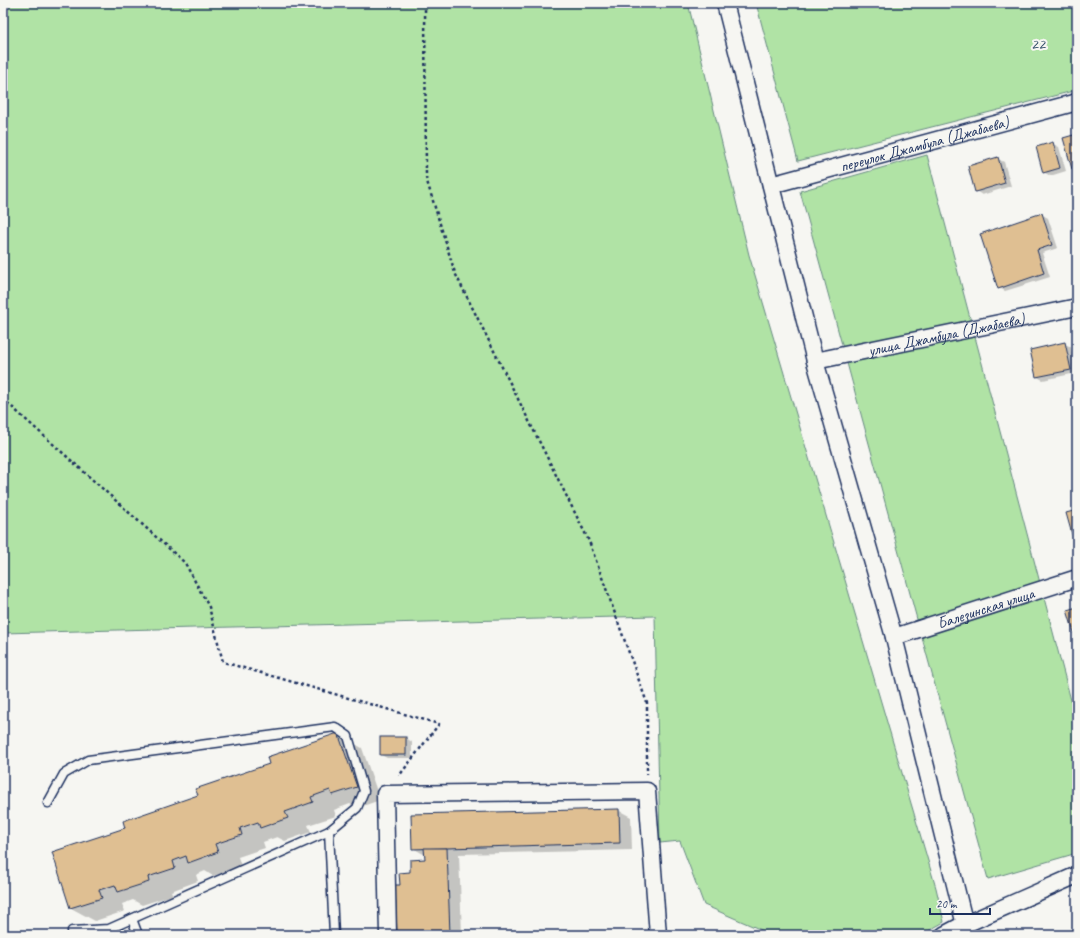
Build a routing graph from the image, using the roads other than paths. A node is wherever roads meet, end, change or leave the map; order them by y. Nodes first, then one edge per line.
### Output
1 (725, 3) edge
2 (1077, 102) edge
3 (771, 185) junction
4 (1077, 307) edge
5 (815, 361) junction
6 (1077, 578) edge
7 (894, 637) junction
8 (48, 803) dead end
9 (329, 831) junction
10 (1077, 875) edge
11 (132, 919) junction
12 (965, 925) junction
13 (72, 931) dead end
14 (138, 935) edge
15 (334, 935) edge
16 (388, 935) edge
17 (658, 935) edge
18 (944, 935) edge

1 - 3 street
2 - 3 street, переулок Джамбула (Джабаева)
3 - 5 street
4 - 5 street, улица Джамбула (Джабаева)
5 - 7 street
6 - 7 street, Балезинская улица
7 - 12 street
8 - 9 lane
9 - 11 lane
9 - 15 lane
10 - 12 street
11 - 13 lane
11 - 14 lane
12 - 18 street
16 - 17 street

